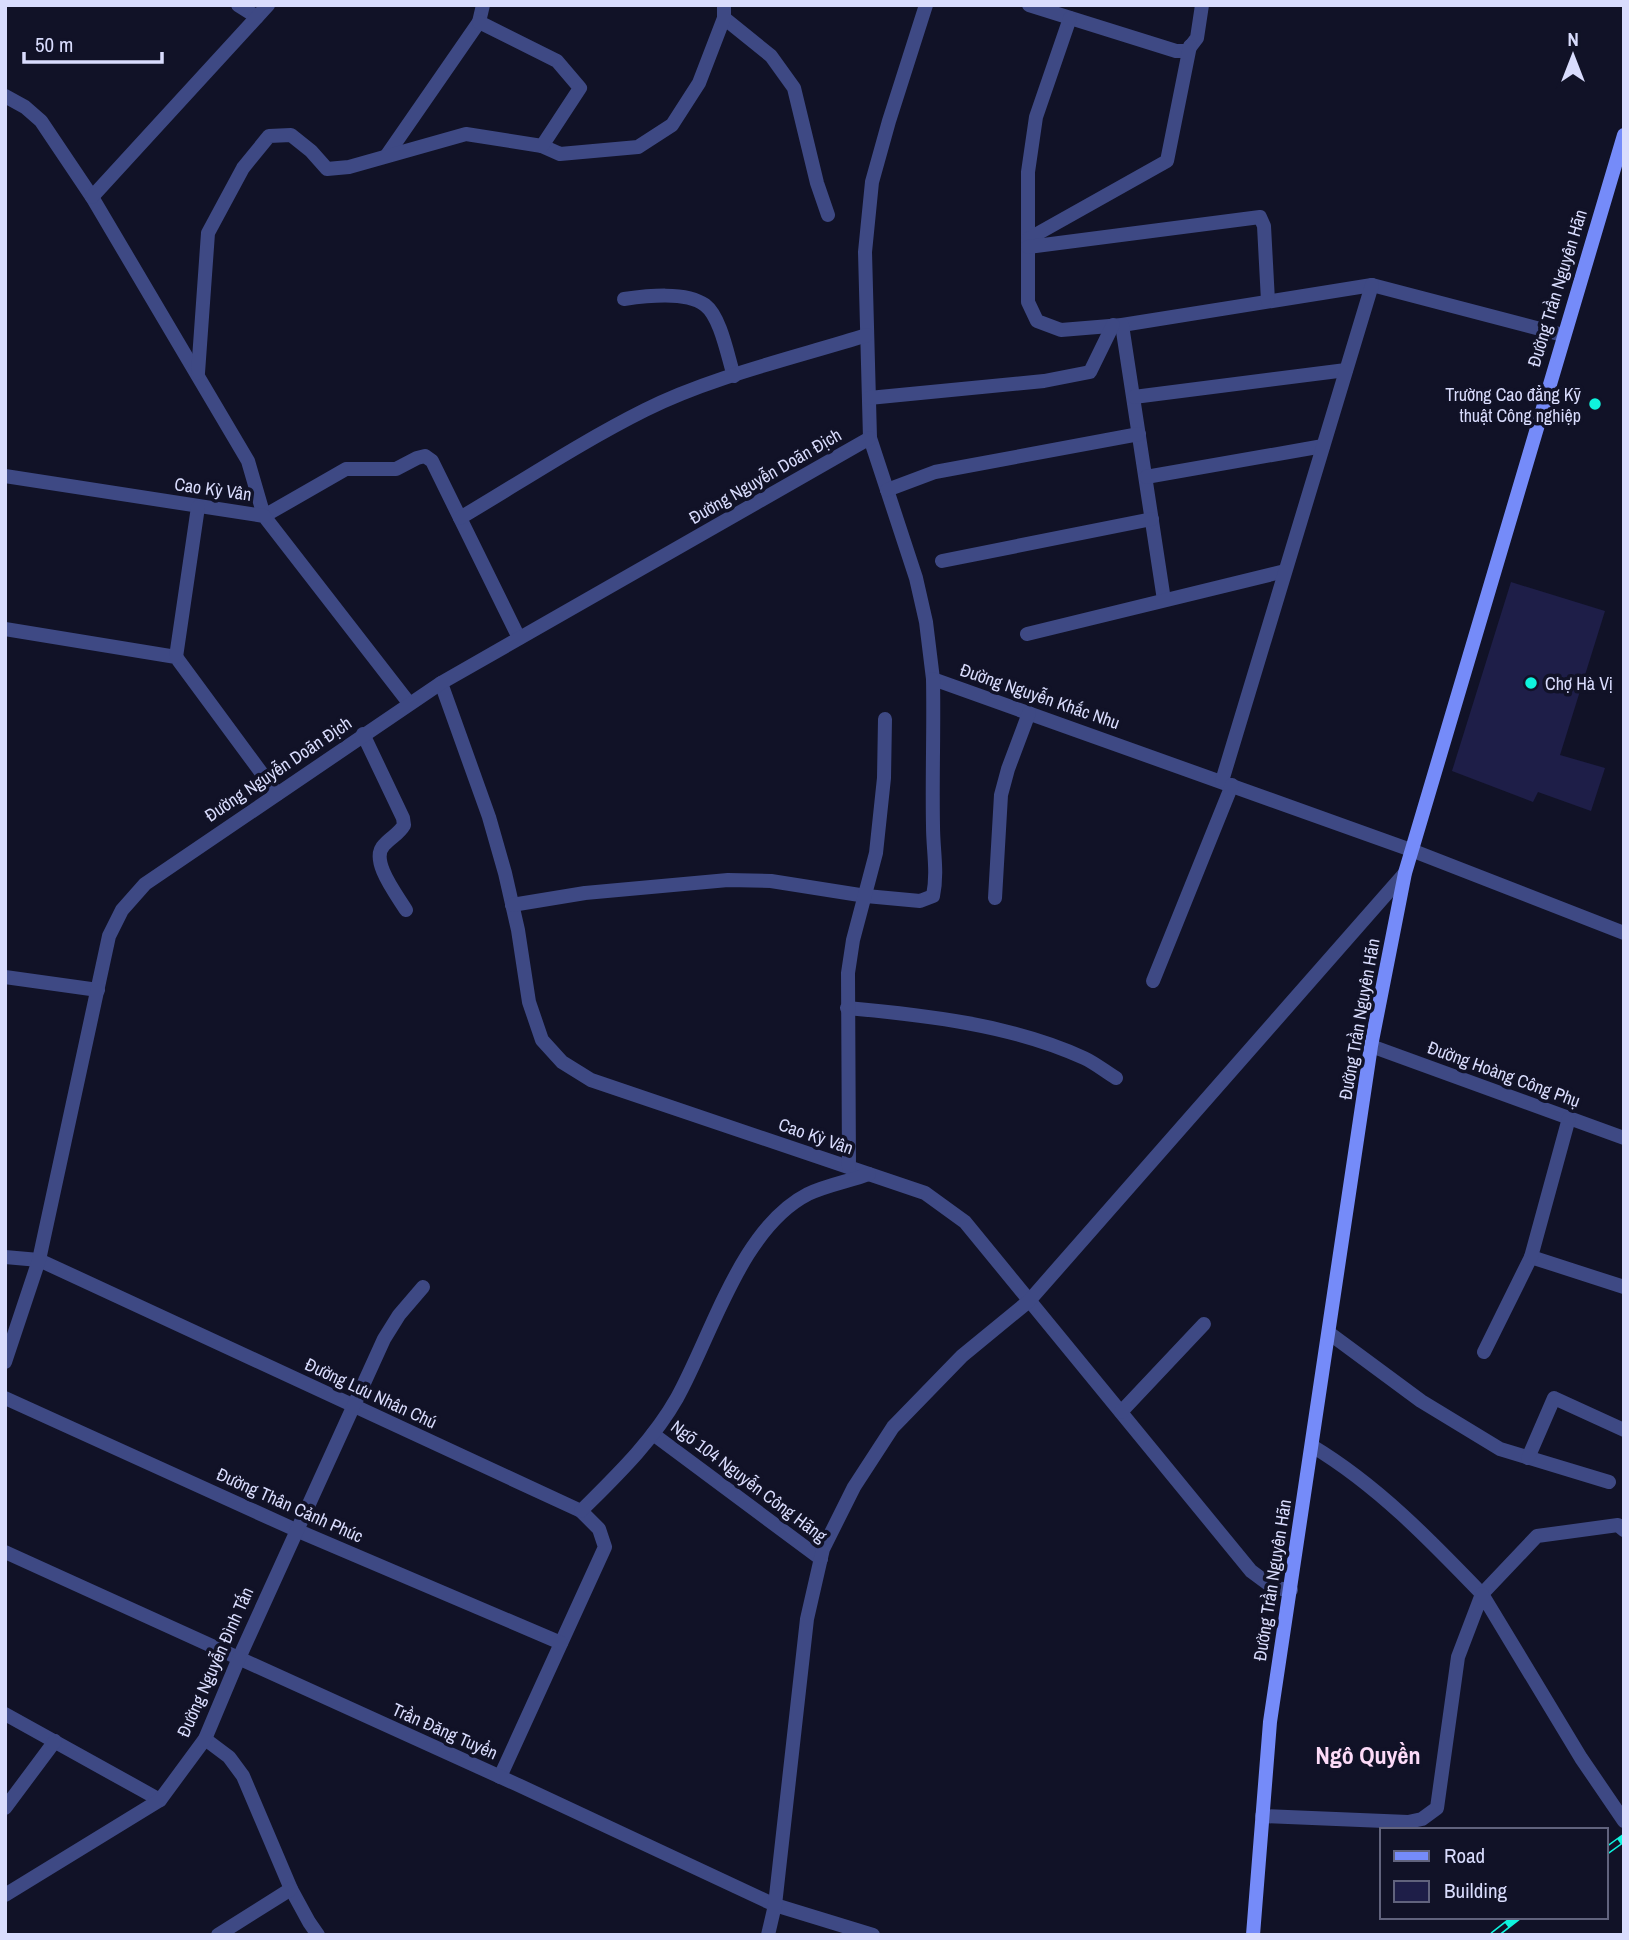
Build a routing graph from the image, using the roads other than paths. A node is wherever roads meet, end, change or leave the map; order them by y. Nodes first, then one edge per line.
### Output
1 (238, 5) edge
2 (268, 5) edge
3 (483, 5) edge
4 (926, 5) edge
5 (1029, 5) edge
6 (1202, 5) edge
7 (724, 12) edge
8 (257, 17) junction
9 (1070, 18) junction
10 (479, 22) junction
11 (1190, 46) junction
12 (5, 96) edge
13 (1624, 135) edge
14 (542, 146) junction
15 (387, 155) junction
16 (92, 197) junction
17 (828, 215) dead end
18 (1028, 243) junction
19 (1372, 285) junction
20 (624, 299) dead end
21 (1268, 301) junction
22 (1118, 325) junction
23 (867, 335) junction
24 (1563, 335) junction
25 (1346, 370) junction
26 (198, 373) junction
27 (734, 376) junction
28 (1134, 397) junction
29 (869, 398) junction
30 (1139, 434) junction
31 (870, 438) junction
32 (1323, 446) junction
33 (5, 476) edge
34 (1146, 477) junction
35 (887, 490) junction
36 (198, 507) junction
37 (264, 516) junction
38 (460, 518) junction
39 (1152, 519) junction
40 (942, 561) dead end
41 (1285, 570) junction
42 (1164, 600) junction
43 (5, 629) edge
44 (1027, 634) dead end
45 (519, 638) junction
46 (176, 657) junction
47 (933, 679) junction
48 (441, 683) junction
49 (409, 703) junction
50 (1029, 713) junction
51 (885, 719) dead end
52 (363, 734) junction
53 (1227, 783) junction
54 (277, 794) junction
55 (1411, 850) junction
56 (1405, 873) junction
57 (866, 896) junction
58 (995, 898) dead end
59 (512, 905) junction
60 (406, 910) dead end
61 (1624, 933) edge
62 (5, 977) edge
63 (1153, 981) dead end
64 (97, 990) junction
65 (847, 1008) junction
66 (1371, 1046) junction
67 (1116, 1078) dead end
68 (1569, 1118) junction
69 (1624, 1138) edge
70 (849, 1167) junction
71 (869, 1174) junction
72 (5, 1256) edge
73 (1531, 1256) junction
74 (39, 1260) junction
75 (423, 1287) dead end
76 (1624, 1287) edge
77 (1029, 1301) junction
78 (1205, 1324) dead end
79 (1329, 1334) junction
80 (1484, 1352) dead end
81 (5, 1362) edge
82 (5, 1398) edge
83 (353, 1406) junction
84 (1121, 1412) junction
85 (1624, 1430) edge
86 (653, 1434) junction
87 (1312, 1446) junction
88 (1528, 1458) junction
89 (1608, 1482) dead end
90 (581, 1511) junction
91 (296, 1530) junction
92 (1624, 1530) edge
93 (5, 1552) edge
94 (821, 1559) junction
95 (1291, 1590) junction
96 (1482, 1594) junction
97 (561, 1643) junction
98 (239, 1658) junction
99 (5, 1714) edge
100 (205, 1739) junction
101 (55, 1741) junction
102 (500, 1777) junction
103 (160, 1800) junction
104 (5, 1808) edge
105 (1262, 1816) junction
106 (1624, 1821) edge
107 (291, 1889) junction
108 (5, 1895) edge
109 (775, 1905) junction
110 (218, 1935) edge
111 (318, 1935) edge
112 (768, 1935) edge
113 (873, 1935) edge
114 (1253, 1935) edge

1 - 8 street
2 - 8 street
3 - 10 street
4 - 23 street, Đường Nguyễn Khắc Nhu
5 - 9 street
6 - 11 street
7 - 14 street
7 - 17 street
8 - 16 street
9 - 11 street
9 - 18 street
10 - 14 street
10 - 15 street
11 - 18 street
12 - 16 street
13 - 24 street, Đường Trần Nguyên Hãn
14 - 15 street
15 - 26 street
16 - 26 street
18 - 21 street
18 - 22 street
19 - 21 street
19 - 24 street
19 - 25 street
20 - 27 street
21 - 22 street
22 - 28 street
22 - 29 street
23 - 27 street
23 - 29 street, Đường Nguyễn Khắc Nhu
24 - 55 street, Đường Trần Nguyên Hãn
25 - 28 street
25 - 32 street
26 - 37 street
27 - 38 street
28 - 30 street
29 - 31 street, Đường Nguyễn Khắc Nhu
30 - 34 street
30 - 35 street
31 - 35 street, Đường Nguyễn Khắc Nhu
31 - 45 street, Đường Nguyễn Doãn Địch
32 - 34 street
32 - 41 street
33 - 36 street, Cao Kỳ Vân
34 - 39 street
35 - 47 street, Đường Nguyễn Khắc Nhu
36 - 37 street, Cao Kỳ Vân
36 - 46 street
37 - 38 street
37 - 49 street, Cao Kỳ Vân
38 - 45 street
39 - 40 street
39 - 42 street
41 - 42 street
41 - 53 street
42 - 44 street
43 - 46 street
45 - 48 street, Đường Nguyễn Doãn Địch
46 - 54 street
47 - 50 street, Đường Nguyễn Khắc Nhu
47 - 57 street
48 - 49 street, Đường Nguyễn Doãn Địch
48 - 59 street, Cao Kỳ Vân
49 - 52 street, Đường Nguyễn Doãn Địch
50 - 53 street, Đường Nguyễn Khắc Nhu
50 - 58 street
51 - 57 street
52 - 54 street, Đường Nguyễn Doãn Địch
52 - 60 street
53 - 55 street, Đường Nguyễn Khắc Nhu
53 - 63 street
54 - 64 street, Đường Nguyễn Doãn Địch
55 - 56 street, Đường Trần Nguyên Hãn
55 - 61 street, Đường Nguyễn Khắc Nhu
56 - 66 street, Đường Trần Nguyên Hãn
56 - 77 street
57 - 59 street
57 - 65 street
59 - 70 street, Cao Kỳ Vân
62 - 64 street
64 - 74 street, Đường Nguyễn Doãn Địch
65 - 67 street
65 - 70 street
66 - 68 street, Đường Hoàng Công Phụ
66 - 79 street, Đường Trần Nguyên Hãn
68 - 69 street, Đường Hoàng Công Phụ
68 - 73 street
70 - 71 street, Cao Kỳ Vân
71 - 77 street, Cao Kỳ Vân
71 - 86 street
72 - 74 street, Đường Lưu Nhân Chú
73 - 76 street
73 - 80 street
74 - 81 street, Đường Nguyễn Doãn Địch
74 - 83 street, Đường Lưu Nhân Chú
75 - 83 street, Đường Nguyễn Đình Tấn
77 - 84 street, Cao Kỳ Vân
77 - 94 street
78 - 84 street
79 - 87 street, Đường Trần Nguyên Hãn
79 - 88 street
82 - 91 street, Đường Thân Cảnh Phúc
83 - 90 street, Đường Lưu Nhân Chú
83 - 91 street, Đường Nguyễn Đình Tấn
84 - 95 street, Cao Kỳ Vân
85 - 88 street
86 - 90 street
86 - 94 street, Ngõ 104 Nguyễn Công Hãng
87 - 95 street, Đường Trần Nguyên Hãn
87 - 96 street
88 - 89 street
90 - 97 street, Đường Lưu Nhân Chú
91 - 97 street, Đường Thân Cảnh Phúc
91 - 98 street, Đường Nguyễn Đình Tấn
92 - 96 street
93 - 98 street, Trần Đăng Tuyển
94 - 109 street
95 - 105 street, Đường Trần Nguyên Hãn
96 - 105 street
96 - 106 street
97 - 102 street, Đường Lưu Nhân Chú
98 - 100 street, Đường Nguyễn Đình Tấn
98 - 102 street, Trần Đăng Tuyển
99 - 101 street
100 - 103 street, Đường Nguyễn Đình Tấn
100 - 107 street
101 - 103 street
101 - 104 street
102 - 109 street, Trần Đăng Tuyển
103 - 108 street, Đường Nguyễn Đình Tấn
105 - 114 street, Đường Trần Nguyên Hãn
107 - 110 street
107 - 111 street
109 - 112 street
109 - 113 street, Trần Đăng Tuyển

